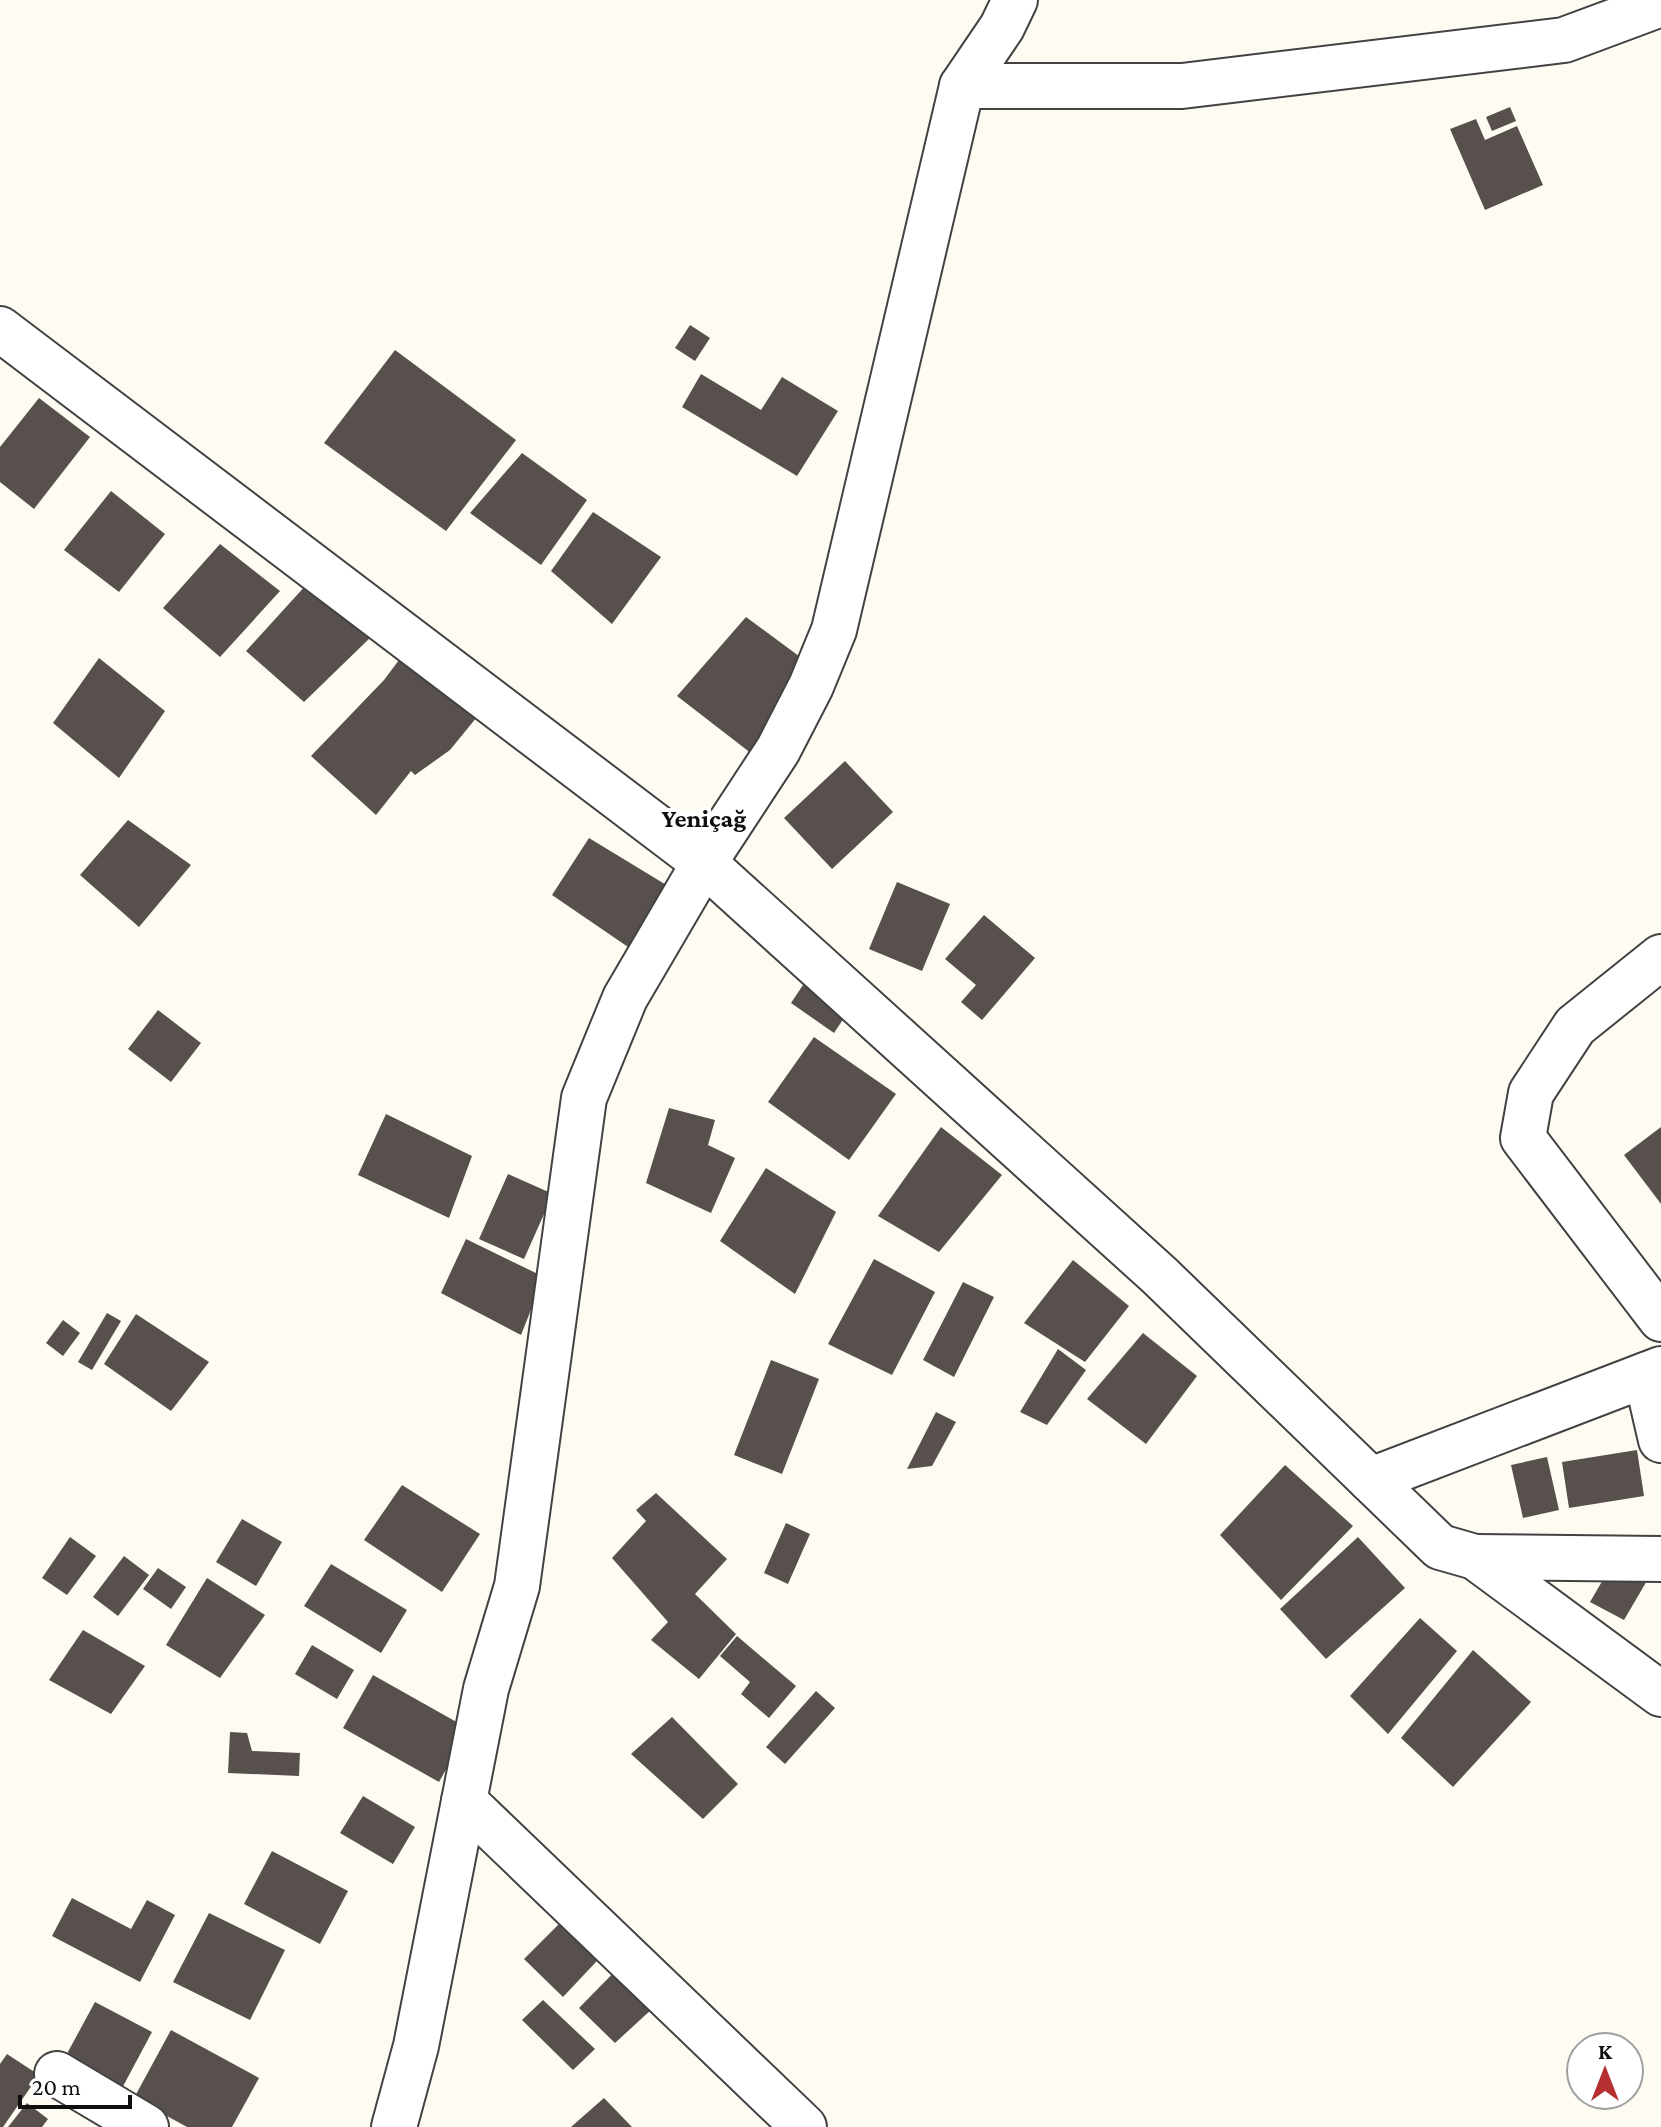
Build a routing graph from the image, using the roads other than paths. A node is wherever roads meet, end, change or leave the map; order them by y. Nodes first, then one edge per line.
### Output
1 (1015, 0) edge
2 (1661, 4) edge
3 (962, 86) junction
4 (0, 329) edge
5 (704, 863) junction
6 (1661, 957) edge
7 (1661, 1319) edge
8 (1654, 1372) edge
9 (1661, 1440) edge
10 (1371, 1480) junction
11 (1475, 1557) junction
12 (1661, 1559) edge
13 (1661, 1694) edge
14 (464, 1801) junction
15 (57, 2074) dead end
16 (146, 2127) edge
17 (394, 2127) edge
18 (804, 2127) edge

1 - 3 street
2 - 3 street
3 - 5 street
4 - 5 street
5 - 10 street
5 - 14 street
6 - 7 street
8 - 9 street
8 - 10 street
10 - 11 street
11 - 12 street
11 - 13 street
14 - 17 street
14 - 18 street
15 - 16 street

